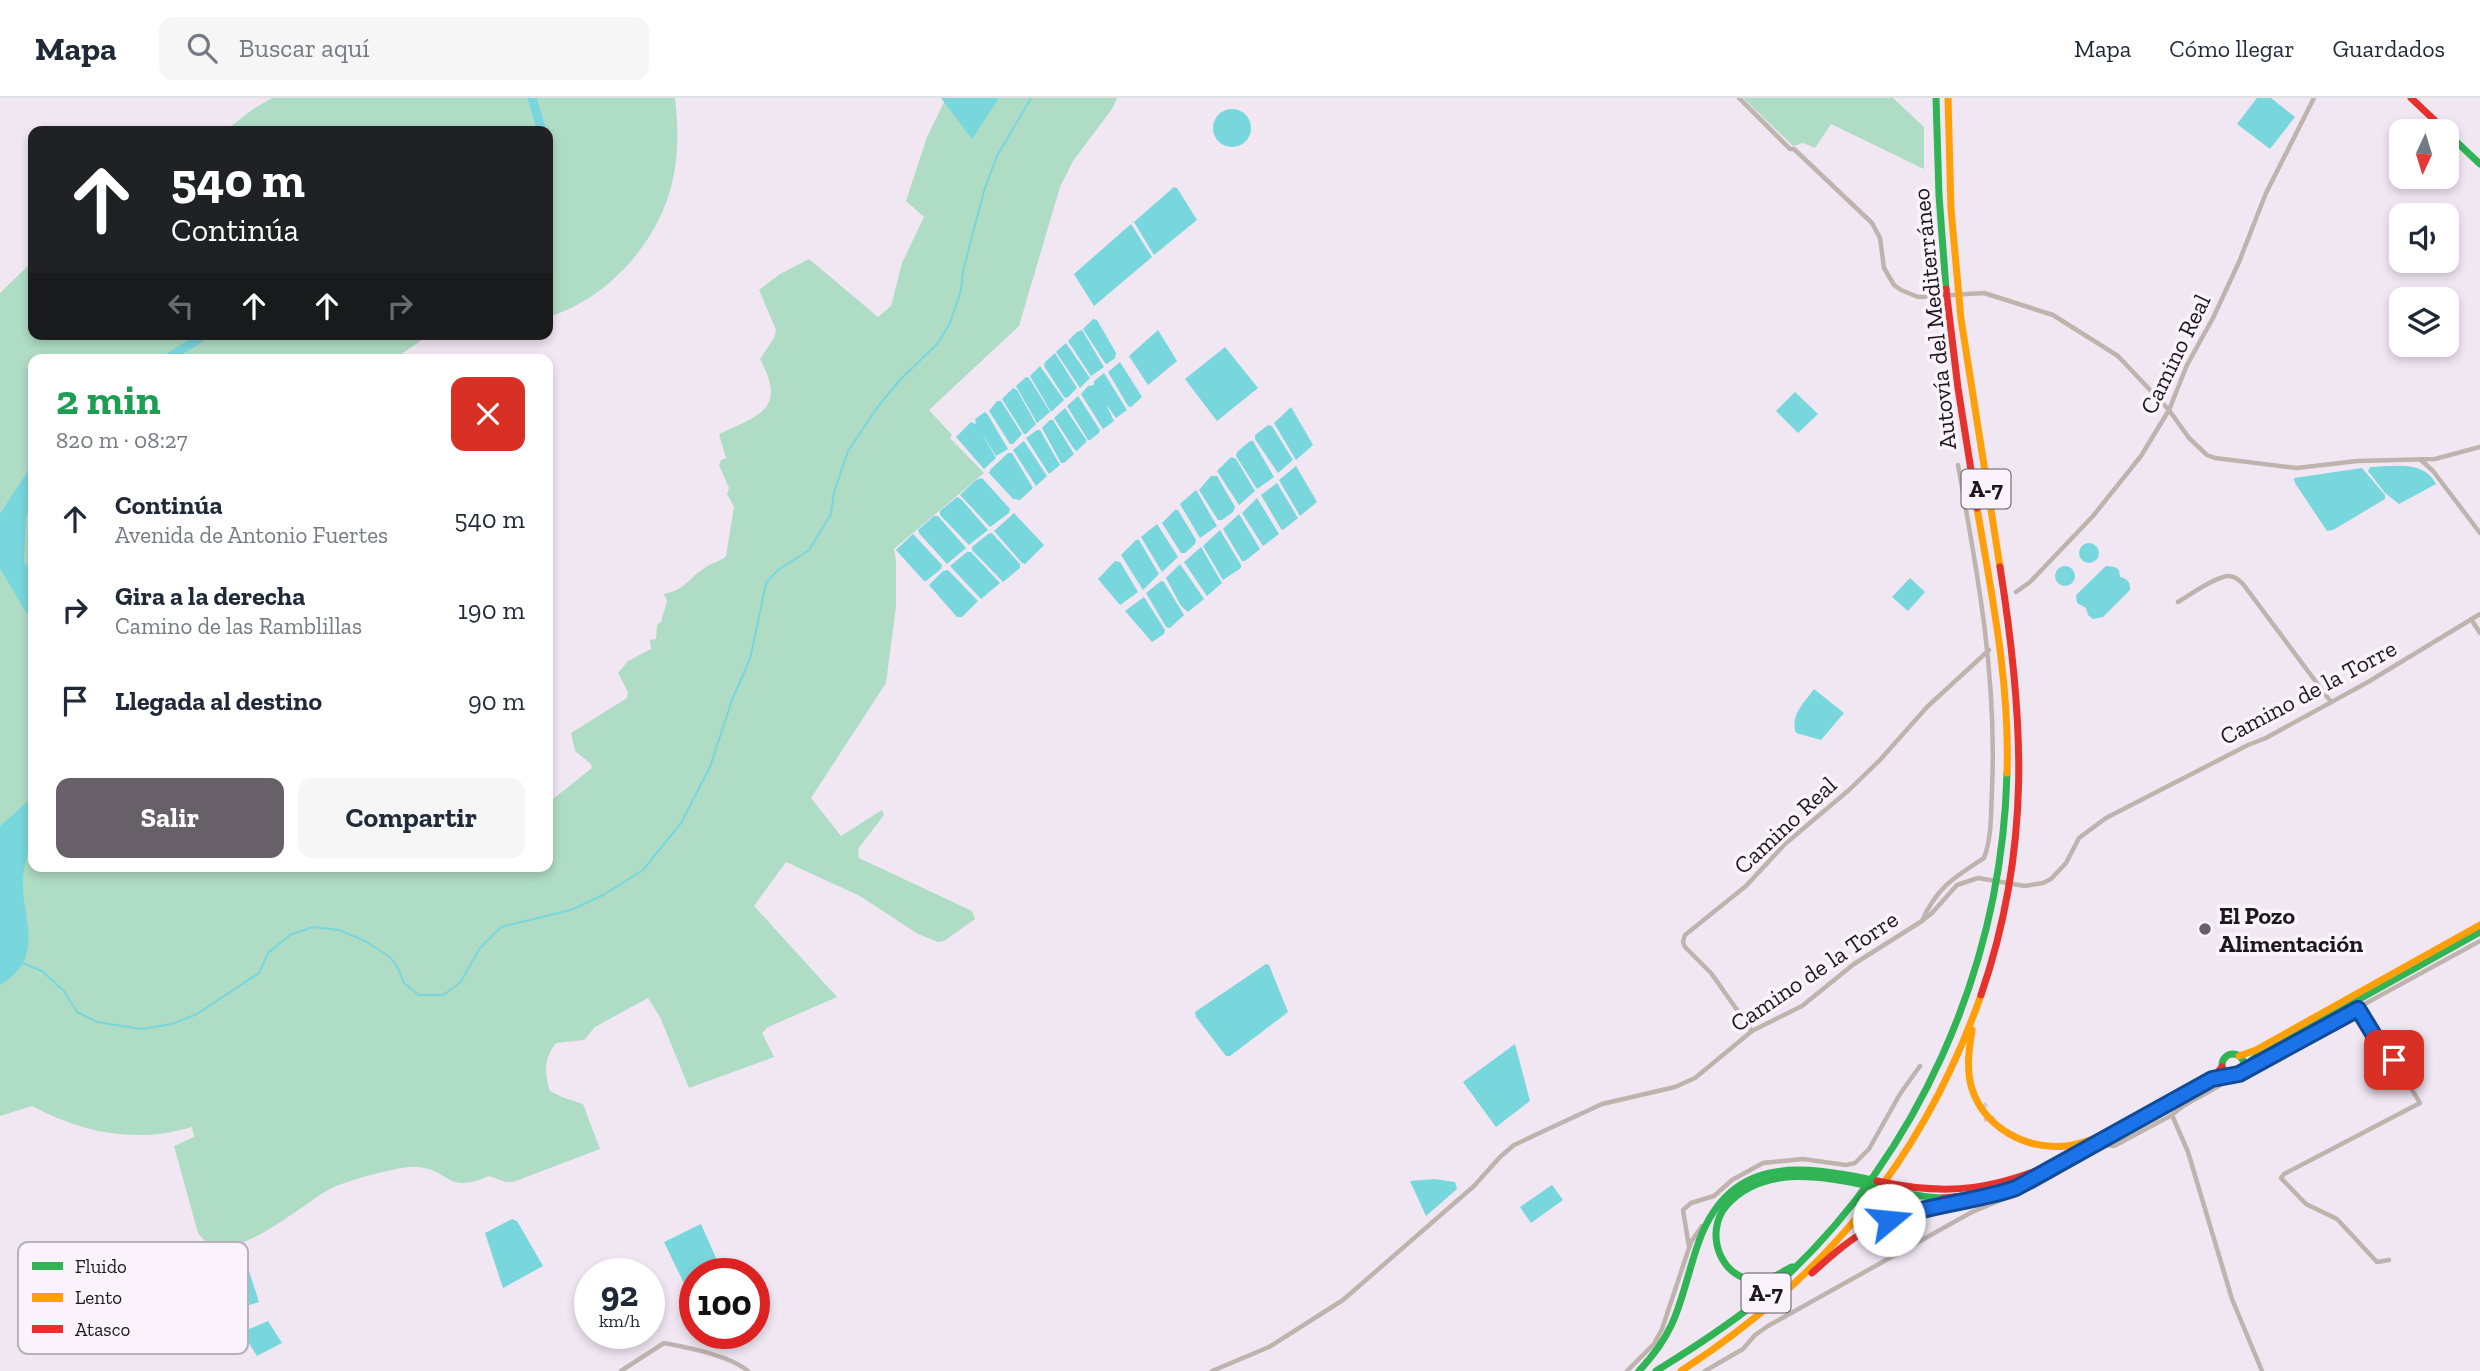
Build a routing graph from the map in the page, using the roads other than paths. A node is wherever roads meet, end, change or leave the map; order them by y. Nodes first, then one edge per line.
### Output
1 (1739, 98) edge
2 (1936, 98) edge
3 (1948, 98) edge
4 (2315, 98) edge
5 (2411, 98) edge
6 (2433, 119) edge
7 (2459, 144) edge
8 (2480, 164) edge
9 (2169, 411) junction
10 (2480, 447) edge
11 (2422, 461) junction
12 (1958, 465) dead end
13 (2480, 533) edge
14 (2016, 592) dead end
15 (2178, 602) dead end
16 (2480, 614) edge
17 (2471, 619) junction
18 (2480, 634) edge
19 (1989, 650) junction
20 (2331, 702) junction
21 (1922, 921) junction
22 (2480, 925) edge
23 (2480, 932) edge
24 (2480, 941) edge
25 (2358, 1009) junction
26 (1974, 1019) junction
27 (1752, 1031) junction
28 (2239, 1056) junction
29 (1920, 1066) dead end
30 (2222, 1066) junction
31 (2243, 1069) junction
32 (2230, 1075) junction
33 (2212, 1079) junction
34 (2172, 1115) junction
35 (2122, 1128) junction
36 (2106, 1141) junction
37 (2121, 1142) junction
38 (2066, 1160) junction
39 (2036, 1177) junction
40 (1704, 1225) junction
41 (1686, 1226) junction
42 (1697, 1238) junction
43 (1689, 1247) junction
44 (1691, 1257) junction
45 (2389, 1260) dead end
46 (1798, 1264) junction
47 (1688, 1270) junction
48 (1800, 1280) junction
49 (621, 1371) edge
50 (748, 1371) edge
51 (1212, 1371) edge
52 (1627, 1371) edge
53 (1639, 1371) edge
54 (1656, 1371) edge
55 (1681, 1371) edge
56 (1705, 1371) edge
57 (2262, 1371) edge

1 - 9 street
2 - 46 main road, Autovía del Mediterráneo / A-7
3 - 26 main road, Autovía del Mediterráneo / A-7
4 - 9 street, Camino Real
5 - 6 main road
7 - 8 main road
9 - 11 street
9 - 14 street, Camino Real
10 - 11 street
11 - 13 street
12 - 19 street
15 - 20 street
16 - 17 street, Camino de la Torre
17 - 18 street
17 - 20 street, Camino de la Torre
19 - 21 street
19 - 27 street, Camino Real
20 - 21 street, Camino de la Torre
21 - 27 street, Camino de la Torre
22 - 28 main road
23 - 31 main road
24 - 25 street
25 - 31 street
25 - 45 street
26 - 35 main road
26 - 48 main road, Autovía del Mediterráneo / A-7
27 - 51 street, Camino de la Torre
28 - 30 main road
28 - 31 main road
29 - 41 street
30 - 32 main road
30 - 33 main road
31 - 32 main road
32 - 33 main road
32 - 34 street
33 - 35 main road
34 - 37 street
34 - 57 street
35 - 36 main road
36 - 37 street
36 - 37 street
36 - 38 main road
36 - 56 street
38 - 39 main road
38 - 40 main road
39 - 46 main road
39 - 48 main road
40 - 41 street
40 - 42 main road
41 - 42 street
41 - 43 street
42 - 43 street
42 - 44 main road
43 - 44 street
44 - 47 main road
46 - 54 main road, Autovía del Mediterráneo / A-7
47 - 52 street
47 - 53 main road
48 - 55 main road, Autovía del Mediterráneo / A-7
49 - 50 street

